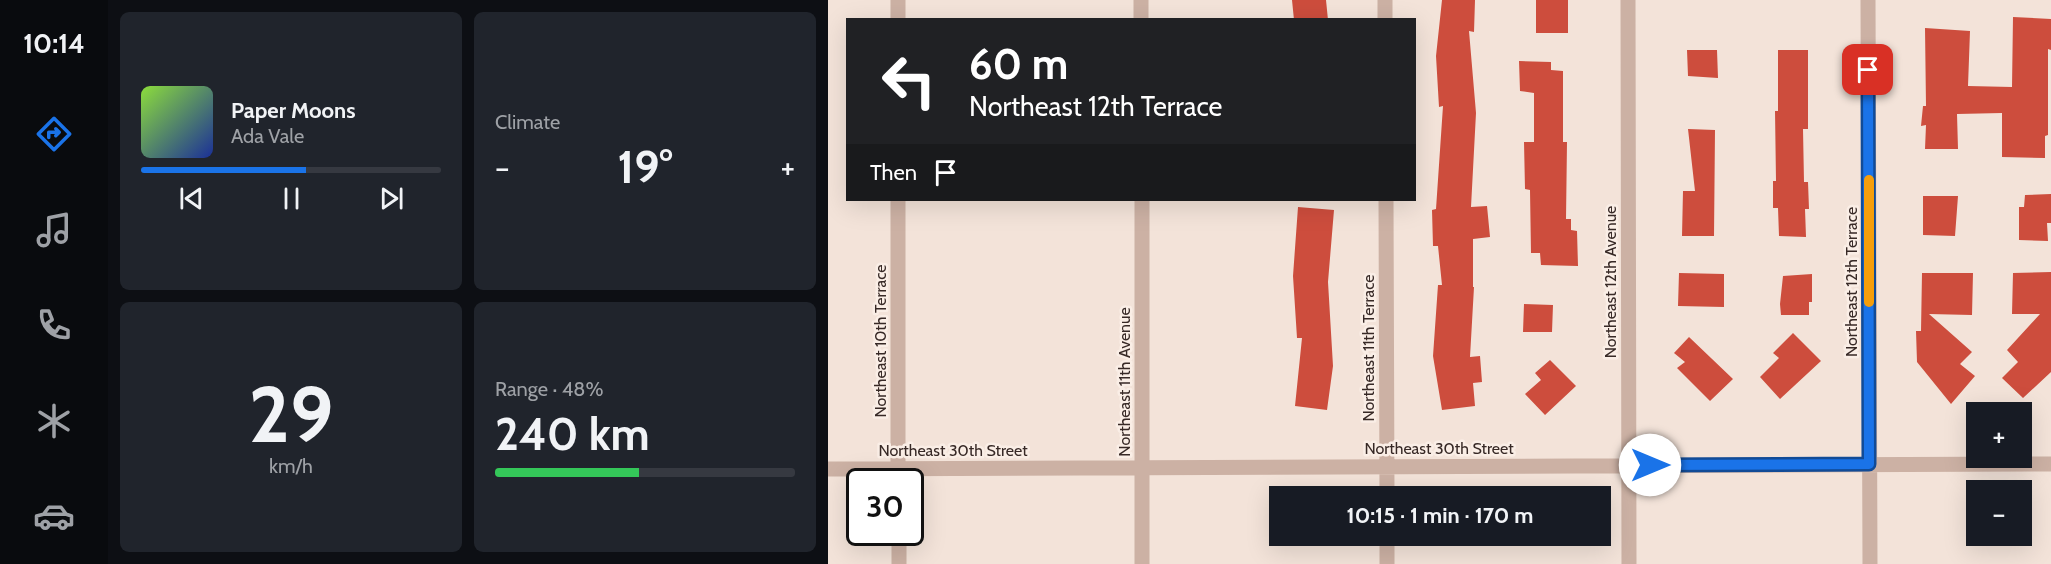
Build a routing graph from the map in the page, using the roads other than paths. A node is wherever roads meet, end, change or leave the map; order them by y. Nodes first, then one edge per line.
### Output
1 (898, 0) edge
2 (1141, 0) edge
3 (1385, 0) edge
4 (1628, 0) edge
5 (1868, 0) edge
6 (898, 18) edge
7 (1141, 18) edge
8 (1385, 18) edge
9 (898, 201) edge
10 (1142, 201) edge
11 (1386, 201) edge
12 (1869, 464) junction
13 (2051, 464) edge
14 (1387, 466) junction
15 (1629, 466) junction
16 (1142, 467) junction
17 (898, 468) edge
18 (828, 469) edge
19 (846, 471) edge
20 (924, 474) edge
21 (1387, 486) edge
22 (899, 546) edge
23 (1387, 546) edge
24 (899, 564) edge
25 (1142, 564) edge
26 (1387, 564) edge
27 (1629, 564) edge
28 (1870, 564) edge

1 - 6 street
2 - 7 street
3 - 8 street
4 - 15 street, Northeast 12th Avenue
5 - 12 street, Northeast 12th Terrace
9 - 17 street, Northeast 10th Terrace
10 - 16 street, Northeast 11th Avenue
11 - 14 street, Northeast 11th Terrace
12 - 13 street, Northeast 30th Street
12 - 15 street, Northeast 30th Street
12 - 28 street, Northeast 12th Terrace
14 - 15 street, Northeast 30th Street
14 - 16 street, Northeast 30th Street
14 - 21 street, Northeast 11th Terrace
15 - 27 street, Northeast 12th Avenue
16 - 20 street, Northeast 30th Street
16 - 25 street, Northeast 11th Avenue
18 - 19 street, Northeast 30th Street
22 - 24 street
23 - 26 street

